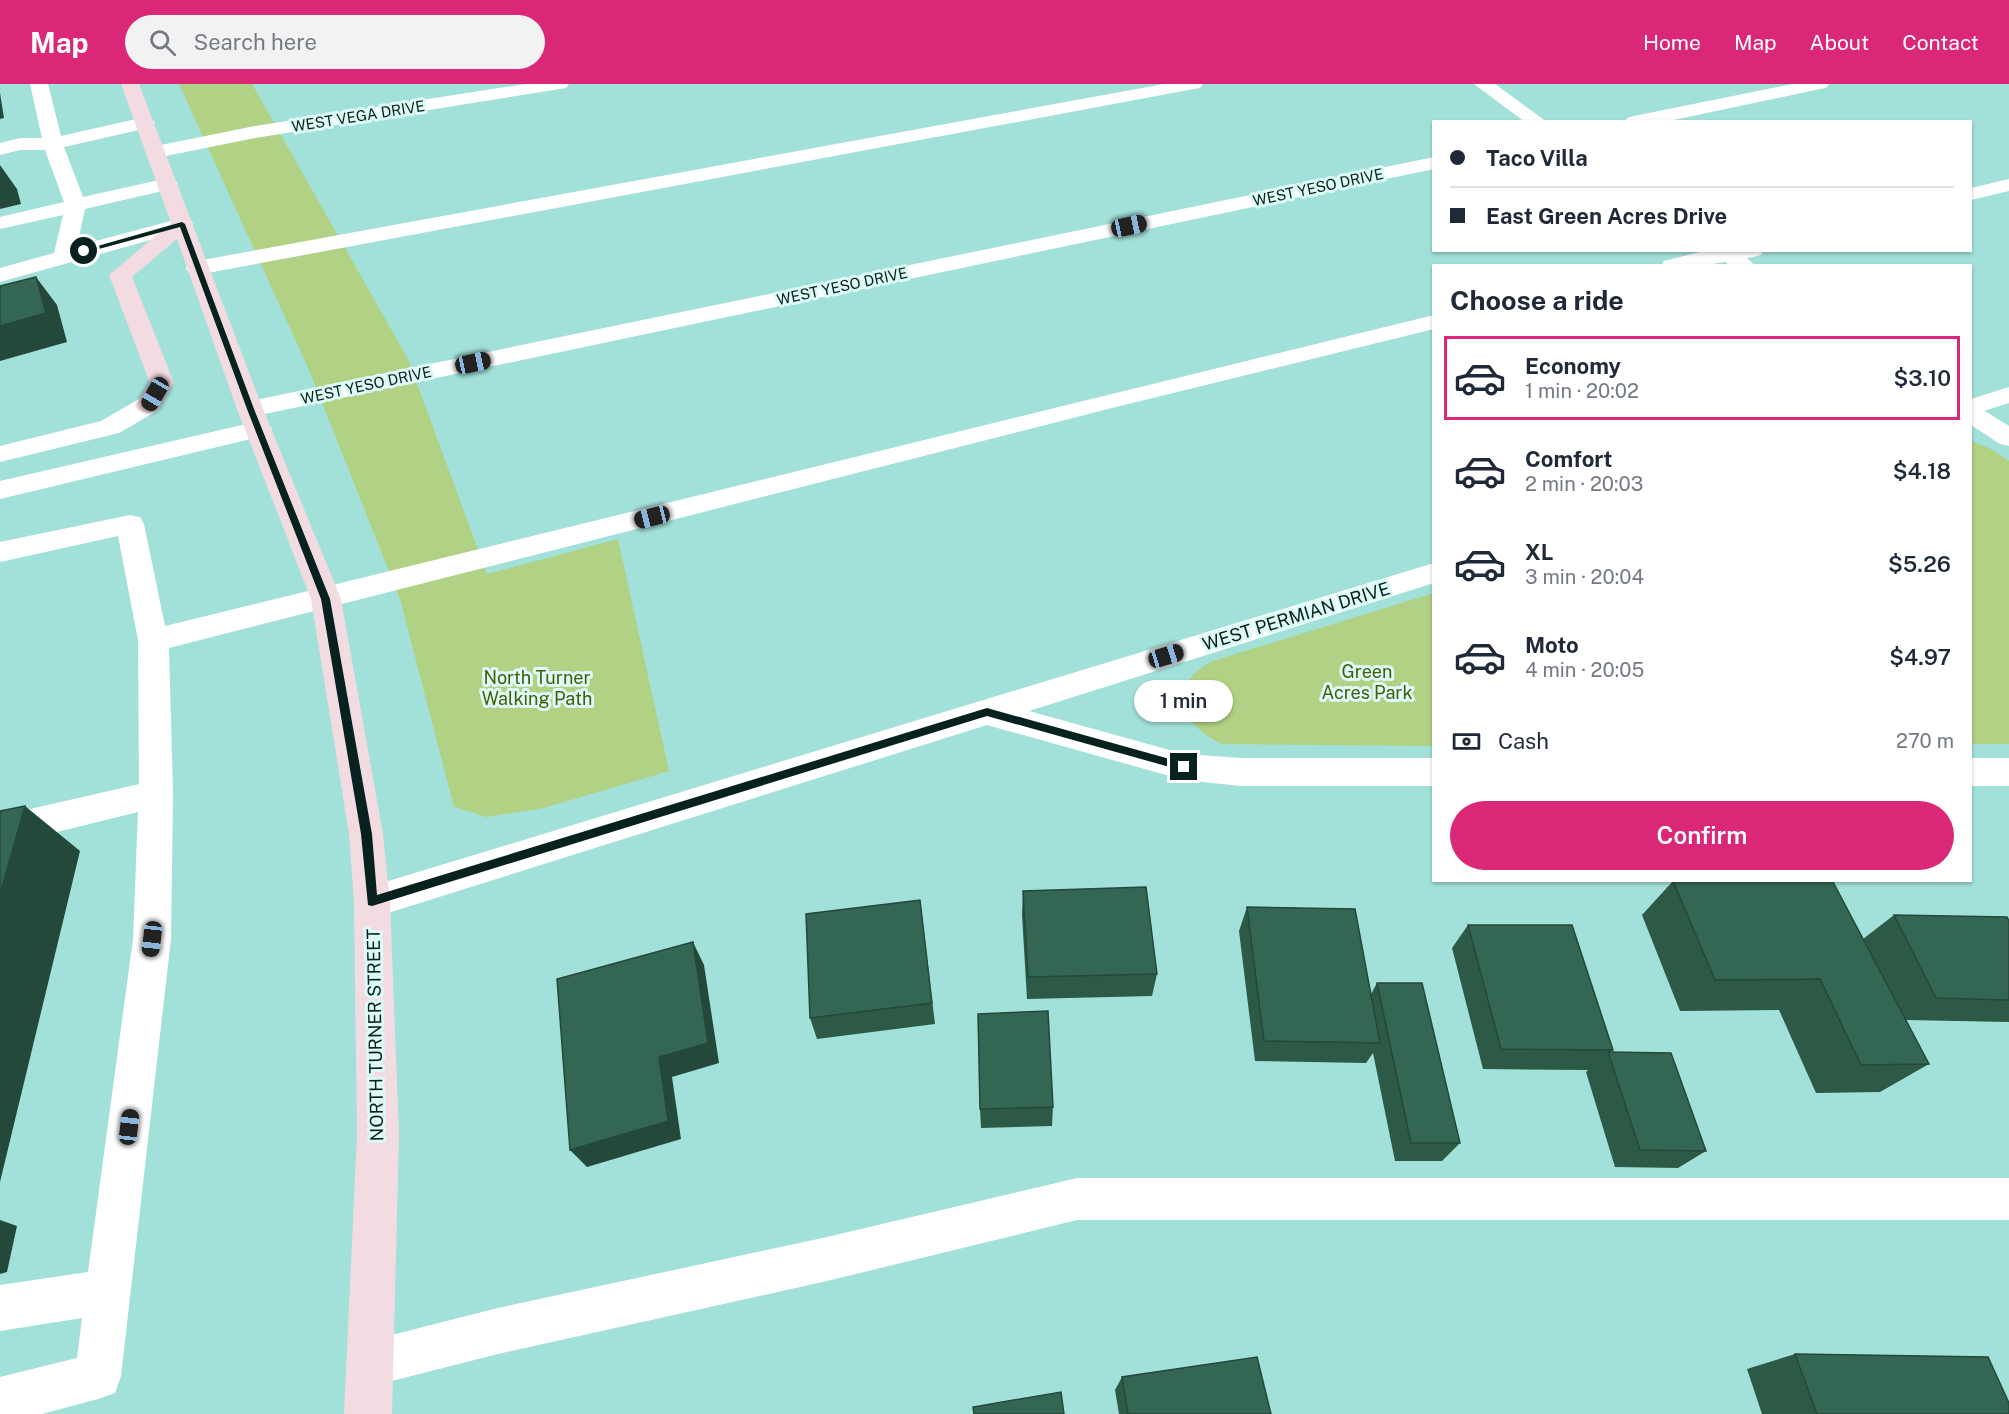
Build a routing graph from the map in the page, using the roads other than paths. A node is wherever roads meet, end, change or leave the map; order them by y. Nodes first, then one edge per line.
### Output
1 (39, 84) edge
2 (130, 84) edge
3 (560, 84) edge
4 (1194, 84) edge
5 (1483, 84) edge
6 (1820, 84) edge
7 (1535, 120) edge
8 (1644, 120) edge
9 (151, 138) junction
10 (52, 144) junction
11 (0, 149) edge
12 (1432, 163) edge
13 (168, 184) junction
14 (2009, 185) edge
15 (1972, 194) edge
16 (76, 205) junction
17 (0, 223) edge
18 (182, 224) junction
19 (1724, 252) edge
20 (64, 257) junction
21 (1679, 264) edge
22 (1742, 264) edge
23 (197, 268) junction
24 (0, 275) edge
25 (1432, 322) edge
26 (2009, 395) edge
27 (148, 405) joint
28 (1972, 406) edge
29 (1972, 415) edge
30 (255, 419) junction
31 (2009, 438) edge
32 (0, 454) edge
33 (0, 489) edge
34 (0, 552) edge
35 (1432, 574) edge
36 (326, 599) junction
37 (153, 640) junction
38 (987, 712) junction
39 (1432, 772) edge
40 (1972, 772) edge
41 (2009, 772) edge
42 (156, 794) junction
43 (0, 831) edge
44 (372, 902) junction
45 (2009, 1199) edge
46 (109, 1292) junction
47 (0, 1308) edge
48 (372, 1363) junction
49 (59, 1400) edge
50 (0, 1401) edge
51 (368, 1414) edge

1 - 10 street
2 - 9 main road, NORTH TURNER STREET
3 - 9 street, WEST VEGA DRIVE
4 - 23 street
5 - 7 street
6 - 8 street
9 - 10 street, WEST VEGA DRIVE
9 - 13 main road, NORTH TURNER STREET
10 - 11 street, WEST VEGA DRIVE
10 - 16 street
12 - 30 street, WEST YESO DRIVE
13 - 16 street
13 - 18 main road, NORTH TURNER STREET
14 - 15 street
16 - 17 street
16 - 20 street
18 - 20 street
18 - 23 main road, NORTH TURNER STREET
18 - 27 main road
19 - 21 street
19 - 22 street
20 - 24 street
23 - 30 main road, NORTH TURNER STREET
25 - 36 street
26 - 28 street
27 - 32 street
29 - 31 street
30 - 33 street, WEST YESO DRIVE
30 - 36 main road, NORTH TURNER STREET
34 - 37 street
35 - 38 street, WEST PERMIAN DRIVE
36 - 37 street
36 - 44 main road, NORTH TURNER STREET
37 - 42 street
38 - 39 street
38 - 44 street, WEST PERMIAN DRIVE
40 - 41 street
42 - 43 street
42 - 46 street
44 - 48 main road, NORTH TURNER STREET
45 - 48 street
46 - 47 street
46 - 49 street
48 - 51 main road, NORTH TURNER STREET
49 - 50 street

